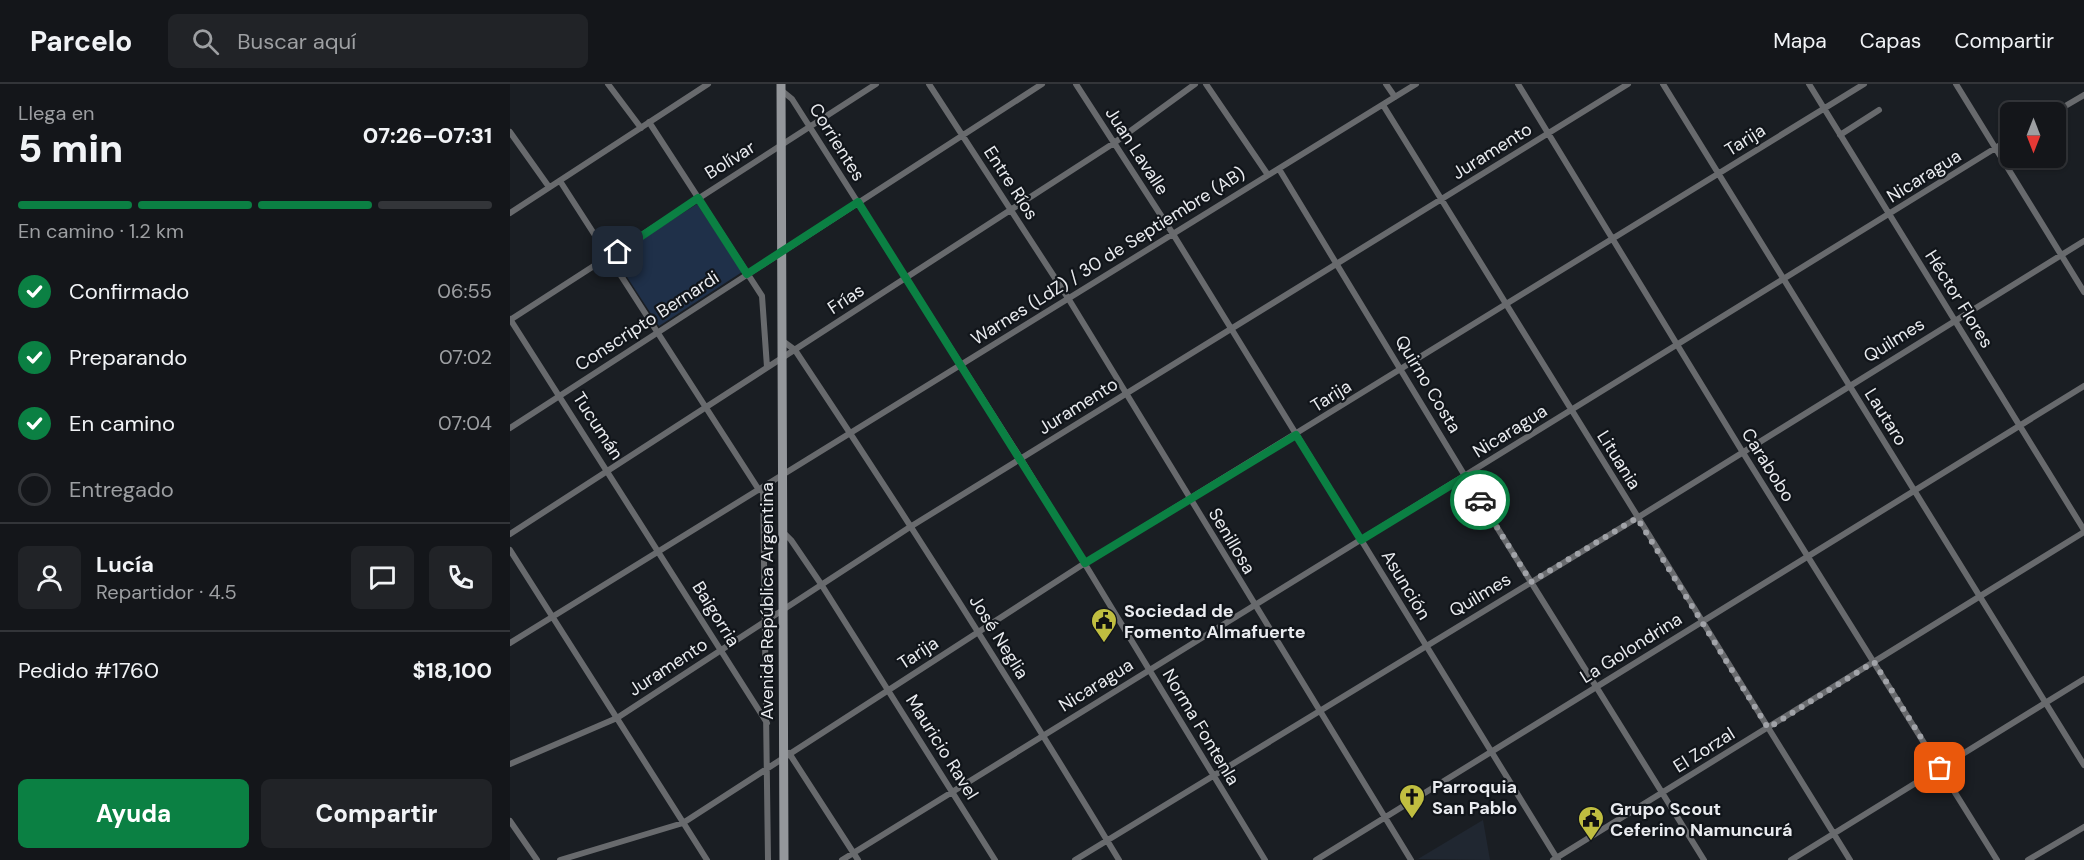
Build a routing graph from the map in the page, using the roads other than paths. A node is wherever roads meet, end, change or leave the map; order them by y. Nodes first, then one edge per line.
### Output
1 (608, 84) edge
2 (708, 84) edge
3 (876, 84) edge
4 (929, 84) edge
5 (1042, 84) edge
6 (1076, 84) edge
7 (1195, 84) edge
8 (1206, 84) edge
9 (1386, 84) edge
10 (1416, 84) edge
11 (1518, 84) edge
12 (1628, 84) edge
13 (1663, 84) edge
14 (1809, 84) edge
15 (1864, 84) edge
16 (1956, 84) edge
17 (781, 87) edge
18 (2084, 95) edge
19 (1395, 97) junction
20 (1383, 105) junction
21 (2066, 106) edge
22 (1824, 109) junction
23 (1879, 111) dead end
24 (649, 122) junction
25 (810, 127) junction
26 (641, 128) junction
27 (510, 132) edge
28 (1548, 134) junction
29 (1840, 135) junction
30 (962, 136) junction
31 (1114, 143) junction
32 (2000, 145) edge
33 (781, 146) junction
34 (1995, 148) junction
35 (1280, 169) junction
36 (1718, 174) junction
37 (1268, 175) junction
38 (560, 181) junction
39 (549, 188) junction
40 (698, 198) junction
41 (1442, 200) junction
42 (858, 202) junction
43 (1010, 210) junction
44 (510, 213) edge
45 (1890, 215) junction
46 (1173, 234) junction
47 (1613, 239) junction
48 (2084, 241) edge
49 (783, 252) junction
50 (2061, 255) junction
51 (611, 257) junction
52 (1336, 263) junction
53 (747, 274) junction
54 (907, 278) junction
55 (1784, 280) junction
56 (2084, 292) edge
57 (1068, 298) junction
58 (1506, 304) junction
59 (1954, 319) junction
60 (510, 320) edge
61 (1232, 329) junction
62 (658, 331) junction
63 (784, 342) junction
64 (1678, 345) junction
65 (795, 350) junction
66 (784, 357) junction
67 (961, 364) junction
68 (767, 367) junction
69 (1402, 370) junction
70 (1849, 386) junction
71 (2084, 386) edge
72 (1125, 394) junction
73 (560, 395) junction
74 (706, 406) junction
75 (1571, 411) junction
76 (2021, 426) junction
77 (510, 428) edge
78 (850, 433) junction
79 (1296, 435) junction
80 (1742, 451) junction
81 (1021, 459) junction
82 (609, 470) junction
83 (783, 474) junction
84 (1466, 476) junction
85 (761, 488) junction
86 (1914, 491) junction
87 (1190, 500) junction
88 (1637, 518) junction
89 (910, 527) junction
90 (2084, 531) edge
91 (783, 532) junction
92 (510, 534) edge
93 (1361, 540) junction
94 (510, 550) edge
95 (659, 552) junction
96 (1808, 556) junction
97 (1085, 563) junction
98 (1531, 582) junction
99 (821, 584) junction
100 (1980, 597) junction
101 (1254, 606) junction
102 (784, 609) junction
103 (553, 617) junction
104 (766, 621) junction
105 (1701, 623) junction
106 (978, 632) junction
107 (510, 644) edge
108 (1426, 646) junction
109 (722, 650) junction
110 (1874, 662) junction
111 (1149, 670) junction
112 (2084, 680) edge
113 (1596, 687) junction
114 (888, 690) junction
115 (2046, 703) junction
116 (1318, 712) junction
117 (617, 718) junction
118 (767, 723) junction
119 (1768, 728) junction
120 (1043, 735) junction
121 (1491, 752) junction
122 (786, 755) junction
123 (510, 764) edge
124 (2084, 765) edge
125 (767, 768) junction
126 (1940, 768) junction
127 (1213, 776) junction
128 (953, 790) junction
129 (1662, 794) junction
130 (1385, 818) junction
131 (510, 821) edge
132 (683, 822) junction
133 (2084, 827) edge
134 (1833, 834) junction
135 (1107, 840) junction
136 (854, 853) junction
137 (1556, 859) edge
138 (537, 860) edge
139 (560, 860) edge
140 (707, 860) edge
141 (768, 860) edge
142 (784, 860) edge
143 (842, 860) edge
144 (858, 860) edge
145 (995, 860) edge
146 (1075, 860) edge
147 (1119, 860) edge
148 (1265, 860) edge
149 (1316, 860) edge
150 (1411, 860) edge
151 (1704, 860) edge
152 (1791, 860) edge
153 (1850, 860) edge
154 (1997, 860) edge
155 (2028, 860) edge

1 - 26 street
2 - 24 street
3 - 25 street, Bolívar
4 - 30 street, Entre Ríos
5 - 30 street, Conscripto Bernardi
6 - 31 street, Juan Lavalle
7 - 31 street, Frías
8 - 37 street
9 - 19 street
10 - 19 street, Warnes (LdZ) / 30 de Septiembre (AB)
11 - 28 street, Carabobo
12 - 28 street, Juramento
13 - 36 street, Lautaro
14 - 22 street, Héctor Flores
15 - 22 street, Tarija
16 - 34 street
17 - 25 street, Corrientes
17 - 33 main road, Avenida República Argentina
18 - 21 street
19 - 20 street, Warnes (LdZ) / 30 de Septiembre (AB)
20 - 35 street, Warnes (LdZ) / 30 de Septiembre (AB)
20 - 41 street, Lituania
22 - 29 street, Héctor Flores
22 - 36 street, Tarija
23 - 29 street
24 - 26 street
24 - 40 street
25 - 33 street, Bolívar
25 - 42 street, Corrientes
26 - 38 street
27 - 39 street
28 - 41 street, Juramento
28 - 47 street, Carabobo
29 - 45 street, Héctor Flores
30 - 42 street, Conscripto Bernardi
30 - 43 street, Entre Ríos
31 - 43 street, Frías
31 - 46 street, Juan Lavalle
32 - 34 street, Nicaragua
33 - 40 street, Bolívar
33 - 49 main road, Avenida República Argentina
34 - 45 street, Nicaragua
34 - 50 street
35 - 37 street, Warnes (LdZ) / 30 de Septiembre (AB)
35 - 52 street, Quirno Costa
36 - 47 street, Tarija
36 - 55 street, Lautaro
37 - 46 street, Warnes (LdZ) / 30 de Septiembre (AB)
38 - 39 street
38 - 51 street
39 - 44 street
40 - 51 street, Bolívar
40 - 53 street
41 - 52 street, Juramento
41 - 58 street, Lituania
42 - 49 street, Conscripto Bernardi
42 - 54 street, Corrientes
43 - 54 street, Frías
43 - 57 street, Entre Ríos
45 - 55 street, Nicaragua
45 - 59 street, Héctor Flores
46 - 57 street, Warnes (LdZ) / 30 de Septiembre (AB)
46 - 61 street, Asunción
47 - 58 street, Tarija
47 - 64 street, Carabobo
48 - 50 street, Quilmes
49 - 53 street, Conscripto Bernardi
49 - 63 main road, Avenida República Argentina
50 - 56 street
50 - 59 street, Quilmes
51 - 60 street, Bolívar
51 - 62 street
52 - 61 street, Juramento
52 - 69 street, Quirno Costa
53 - 62 street, Conscripto Bernardi
53 - 68 street
54 - 65 street, Frías
54 - 67 street, Corrientes
55 - 64 street, Nicaragua
55 - 70 street, Lautaro
57 - 67 street, Warnes (LdZ) / 30 de Septiembre (AB)
57 - 72 street, Senillosa
58 - 69 street, Tarija
58 - 75 street, Lituania
59 - 70 street, Quilmes
59 - 76 street, Héctor Flores
60 - 73 street, Tucumán
61 - 72 street, Juramento
61 - 79 street, Asunción
62 - 73 street, Conscripto Bernardi
62 - 74 street
63 - 65 street
63 - 66 main road, Avenida República Argentina
64 - 75 street, Nicaragua
64 - 80 street, Carabobo
65 - 66 street, Frías
65 - 78 street, José Neglia
66 - 68 street, Frías
66 - 83 main road, Avenida República Argentina
67 - 78 street, Warnes (LdZ) / 30 de Septiembre (AB)
67 - 81 street, Norma Fontenla
68 - 74 street, Frías
69 - 79 street, Tarija
69 - 84 street, Quirno Costa
70 - 80 street, Quilmes
70 - 86 street, Lautaro
71 - 76 street, La Golondrina
72 - 81 street, Juramento
72 - 87 street, Senillosa
73 - 77 street, Conscripto Bernardi
73 - 82 street, Tucumán
74 - 82 street, Frías
74 - 85 street
75 - 84 street, Nicaragua
75 - 88 street, Lituania
76 - 86 street, La Golondrina
76 - 90 street, Héctor Flores
78 - 83 street, Warnes (LdZ) / 30 de Septiembre (AB)
78 - 89 street, José Neglia
79 - 87 street, Tarija
79 - 93 street, Asunción
80 - 88 street, Quilmes
80 - 96 street, Carabobo
81 - 89 street, Juramento
81 - 97 street, Norma Fontenla
82 - 92 street, Frías
82 - 95 street, Tucumán
83 - 85 street, Warnes (LdZ) / 30 de Septiembre (AB)
83 - 91 main road, Avenida República Argentina
84 - 93 street, Nicaragua
84 - 98 street, Quirno Costa
85 - 95 street, Warnes (LdZ) / 30 de Septiembre (AB)
85 - 104 street, Avenida República Argentina
86 - 96 street, La Golondrina
86 - 100 street, Lautaro
87 - 97 street, Tarija
87 - 101 street, Senillosa
88 - 98 street, Quilmes
88 - 105 street, Lituania
89 - 99 street, Juramento
89 - 106 street, José Neglia
90 - 100 street, El Zorzal
91 - 99 street, Mauricio Ravel
91 - 102 main road, Avenida República Argentina
93 - 101 street, Nicaragua
93 - 108 street, Asunción
94 - 103 street
95 - 103 street, Warnes (LdZ) / 30 de Septiembre (AB)
95 - 109 street, Baigorria
96 - 105 street, La Golondrina
96 - 110 street, Carabobo
97 - 106 street, Tarija
97 - 111 street, Norma Fontenla
98 - 108 street, Quilmes
98 - 113 street, Quirno Costa
99 - 102 street, Juramento
99 - 114 street, Mauricio Ravel
100 - 110 street, El Zorzal
100 - 115 street, Lautaro
101 - 111 street, Nicaragua
101 - 116 street, Senillosa
102 - 104 street, Juramento
102 - 122 main road, Avenida República Argentina
103 - 107 street, Warnes (LdZ) / 30 de Septiembre (AB)
103 - 117 street
104 - 109 street, Juramento
104 - 118 street, Avenida República Argentina
105 - 113 street, La Golondrina
105 - 119 street, Lituania
106 - 114 street, Tarija
106 - 120 street, José Neglia
108 - 116 street, Quilmes
108 - 121 street, Asunción
109 - 117 street, Juramento
109 - 118 street, Baigorria
110 - 119 street, El Zorzal
110 - 126 street, Carabobo
111 - 120 street, Nicaragua
111 - 127 street, Norma Fontenla
112 - 115 street
113 - 121 street, La Golondrina
113 - 129 street, Quirno Costa
114 - 122 street, Tarija
114 - 128 street, Mauricio Ravel
115 - 124 street, Lautaro
115 - 126 street
116 - 127 street, Quilmes
116 - 130 street, Senillosa
117 - 123 street, Juramento
117 - 132 street
118 - 125 street, Avenida República Argentina
119 - 129 street, El Zorzal
119 - 134 street, Lituania
120 - 128 street, Nicaragua
120 - 135 street, José Neglia
121 - 130 street, La Golondrina
121 - 137 street, Asunción
122 - 125 street, Tarija
122 - 136 street
122 - 142 main road, Avenida República Argentina
125 - 132 street, Tarija
125 - 141 street, Avenida República Argentina
126 - 134 street
126 - 154 street, Carabobo
127 - 135 street, Quilmes
127 - 148 street, Norma Fontenla
128 - 136 street, Nicaragua
128 - 145 street, Mauricio Ravel
129 - 137 street, El Zorzal
129 - 151 street, Quirno Costa
130 - 149 street, La Golondrina
130 - 150 street, Senillosa
131 - 138 street
132 - 139 street, Tarija
132 - 140 street
133 - 155 street
134 - 152 street
134 - 153 street, Lituania
135 - 146 street, Quilmes
135 - 147 street, José Neglia
136 - 143 street, Nicaragua
136 - 144 street

